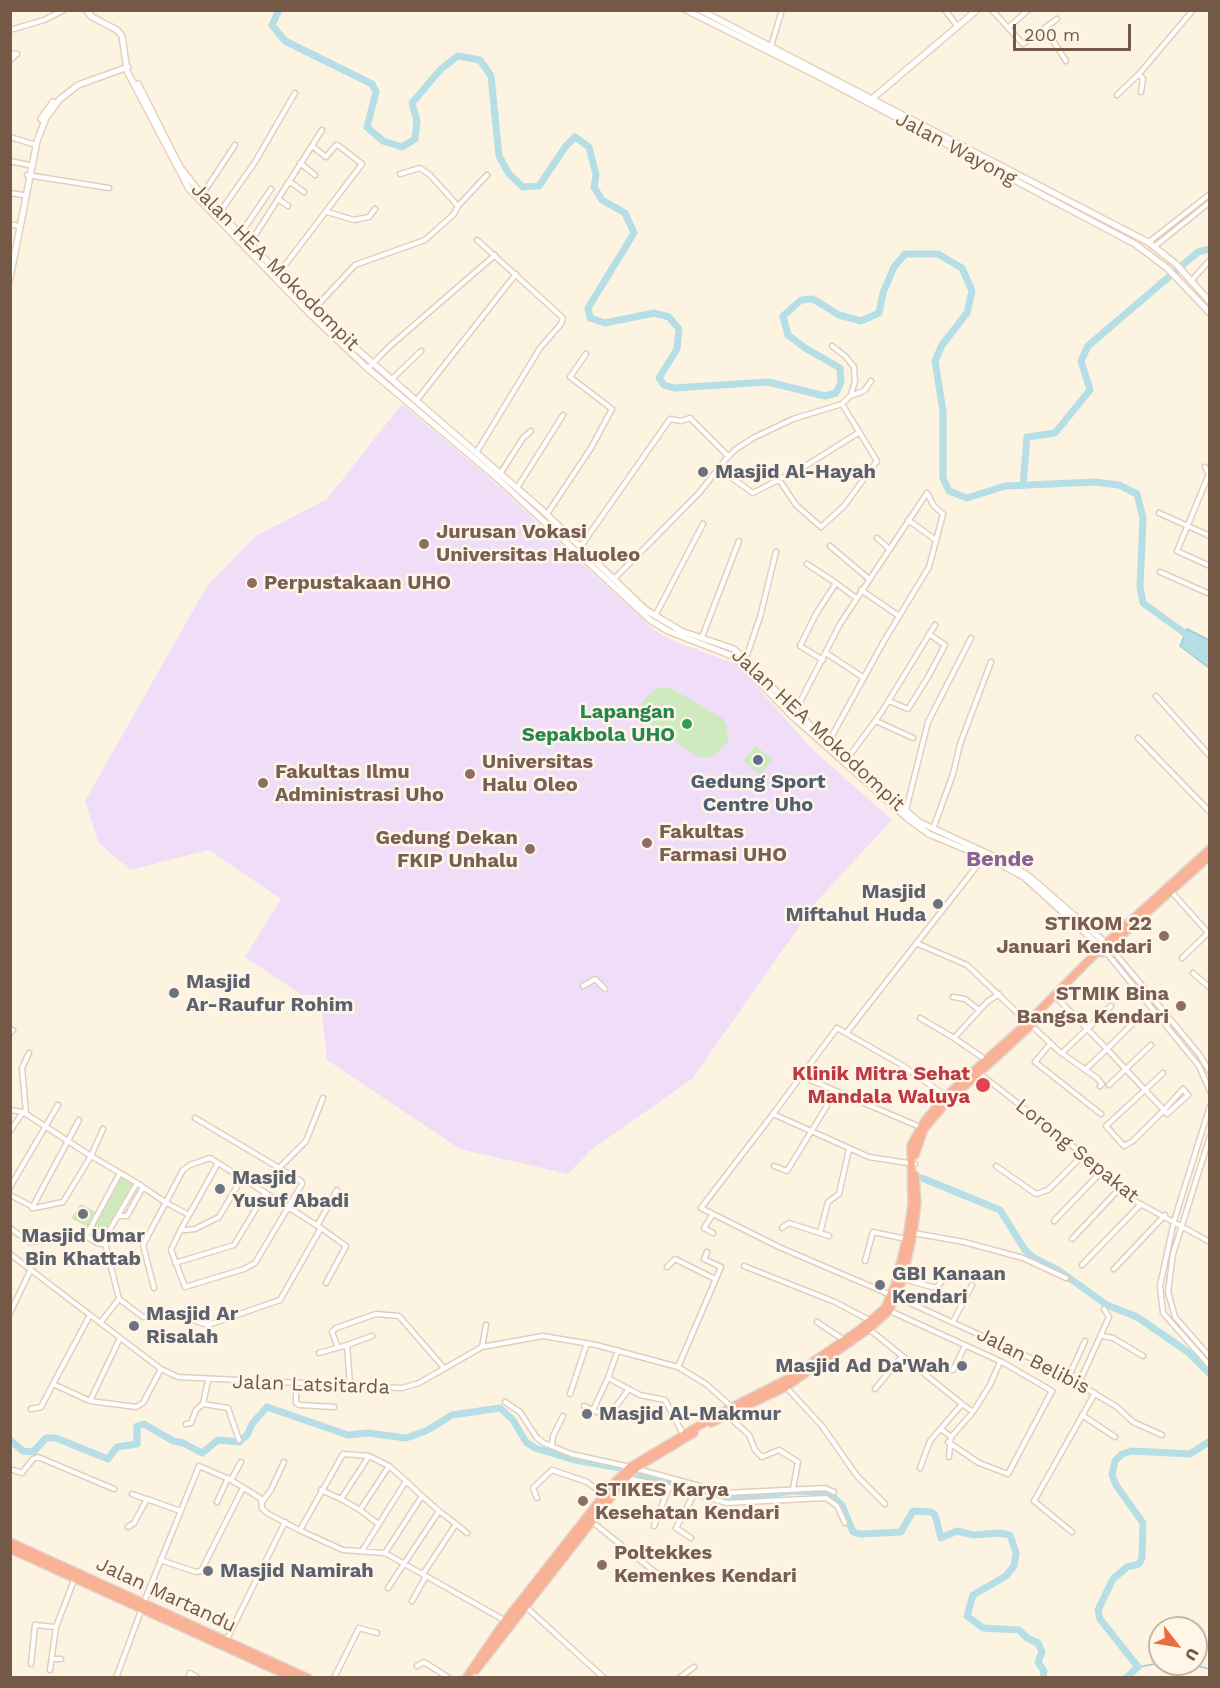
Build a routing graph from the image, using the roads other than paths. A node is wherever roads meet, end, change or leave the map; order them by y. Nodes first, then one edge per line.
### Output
1 (64, 10) edge
2 (86, 10) edge
3 (686, 10) edge
4 (700, 10) edge
5 (782, 10) edge
6 (945, 10) edge
7 (977, 10) edge
8 (992, 10) edge
9 (1028, 10) edge
10 (1193, 10) edge
11 (1057, 19) dead end
12 (959, 28) junction
13 (1008, 28) junction
14 (1046, 28) junction
15 (10, 30) edge
16 (771, 46) junction
17 (10, 53) edge
18 (10, 60) edge
19 (1066, 61) dead end
20 (128, 67) junction
21 (1139, 74) junction
22 (1141, 92) dead end
23 (295, 93) dead end
24 (1116, 95) dead end
25 (873, 98) junction
26 (322, 130) dead end
27 (10, 137) edge
28 (235, 144) dead end
29 (35, 145) junction
30 (312, 146) junction
31 (972, 153) junction
32 (10, 161) edge
33 (300, 163) junction
34 (29, 165) junction
35 (400, 174) dead end
36 (29, 175) junction
37 (315, 175) dead end
38 (487, 175) dead end
39 (289, 181) junction
40 (109, 188) dead end
41 (271, 189) dead end
42 (304, 192) dead end
43 (10, 194) edge
44 (1209, 194) edge
45 (23, 195) junction
46 (202, 195) junction
47 (278, 199) junction
48 (1209, 202) edge
49 (458, 206) junction
50 (288, 207) dead end
51 (375, 209) dead end
52 (219, 212) junction
53 (327, 212) junction
54 (10, 225) edge
55 (18, 226) junction
56 (241, 233) junction
57 (477, 240) dead end
58 (15, 242) edge
59 (1148, 242) junction
60 (250, 243) junction
61 (1154, 247) junction
62 (495, 255) junction
63 (1209, 260) edge
64 (10, 266) edge
65 (271, 270) junction
66 (279, 273) junction
67 (516, 273) junction
68 (10, 278) edge
69 (1191, 281) junction
70 (1209, 291) edge
71 (1204, 296) junction
72 (299, 299) junction
73 (1209, 303) edge
74 (314, 309) junction
75 (1209, 313) edge
76 (832, 346) dead end
77 (421, 351) dead end
78 (586, 354) dead end
79 (370, 366) junction
80 (391, 380) junction
81 (871, 381) dead end
82 (850, 396) junction
83 (416, 401) junction
84 (842, 404) junction
85 (563, 415) dead end
86 (531, 431) dead end
87 (858, 433) junction
88 (456, 438) junction
89 (476, 453) junction
90 (728, 456) junction
91 (1205, 467) dead end
92 (718, 468) junction
93 (500, 474) junction
94 (778, 478) junction
95 (517, 489) junction
96 (1159, 513) dead end
97 (547, 514) junction
98 (908, 520) junction
99 (703, 524) dead end
100 (1187, 525) junction
101 (556, 528) junction
102 (1209, 536) edge
103 (877, 538) dead end
104 (936, 540) junction
105 (739, 542) dead end
106 (581, 546) junction
107 (830, 546) dead end
108 (888, 548) junction
109 (776, 552) dead end
110 (807, 564) dead end
111 (1209, 566) edge
112 (1160, 572) dead end
113 (614, 579) junction
114 (869, 579) junction
115 (836, 583) junction
116 (620, 589) junction
117 (861, 590) junction
118 (1209, 594) edge
119 (856, 598) junction
120 (899, 616) junction
121 (655, 617) junction
122 (935, 625) dead end
123 (929, 633) junction
124 (972, 638) dead end
125 (701, 640) junction
126 (826, 653) junction
127 (746, 658) junction
128 (823, 660) junction
129 (991, 662) dead end
130 (864, 678) junction
131 (1156, 696) dead end
132 (889, 701) junction
133 (795, 713) junction
134 (876, 721) junction
135 (913, 738) dead end
136 (1138, 738) dead end
137 (828, 743) junction
138 (1209, 756) edge
139 (847, 759) junction
140 (886, 797) junction
141 (905, 811) junction
142 (1209, 812) edge
143 (933, 830) junction
144 (1209, 849) edge
145 (1209, 856) edge
146 (984, 857) junction
147 (1037, 885) junction
148 (1169, 889) junction
149 (1209, 934) edge
150 (916, 943) junction
151 (1105, 947) junction
152 (1182, 958) dead end
153 (1193, 973) dead end
154 (583, 986) dead end
155 (1209, 988) edge
156 (605, 989) dead end
157 (999, 994) junction
158 (953, 997) dead end
159 (1058, 999) junction
160 (1111, 1006) dead end
161 (979, 1010) junction
162 (920, 1018) dead end
163 (1032, 1021) junction
164 (1132, 1024) dead end
165 (1087, 1029) junction
166 (847, 1032) junction
167 (954, 1038) junction
168 (1050, 1044) junction
169 (1151, 1045) dead end
170 (1107, 1049) junction
171 (1064, 1051) dead end
172 (29, 1053) dead end
173 (986, 1060) junction
174 (1087, 1068) dead end
175 (1126, 1069) junction
176 (1209, 1072) edge
177 (979, 1073) junction
178 (1163, 1073) dead end
179 (801, 1076) junction
180 (961, 1086) junction
181 (1100, 1086) dead end
182 (1109, 1086) dead end
183 (1145, 1090) junction
184 (836, 1091) junction
185 (1209, 1091) edge
186 (945, 1096) junction
187 (323, 1098) dead end
188 (58, 1105) dead end
189 (1209, 1106) edge
190 (10, 1110) edge
191 (1164, 1110) junction
192 (24, 1112) junction
193 (773, 1114) junction
194 (1101, 1114) dead end
195 (195, 1118) dead end
196 (79, 1120) dead end
197 (45, 1126) junction
198 (920, 1127) junction
199 (103, 1129) dead end
200 (10, 1131) edge
201 (811, 1133) junction
202 (1209, 1136) edge
203 (68, 1141) junction
204 (849, 1149) junction
205 (1083, 1155) junction
206 (91, 1156) junction
207 (218, 1163) junction
208 (913, 1165) junction
209 (774, 1166) dead end
210 (996, 1166) dead end
211 (279, 1168) junction
212 (1102, 1171) junction
213 (120, 1173) junction
214 (242, 1178) junction
215 (137, 1183) junction
216 (10, 1187) edge
217 (143, 1187) junction
218 (1120, 1188) junction
219 (337, 1190) dead end
220 (266, 1194) junction
221 (10, 1195) edge
222 (165, 1202) junction
223 (1141, 1204) junction
224 (288, 1207) junction
225 (32, 1208) junction
226 (713, 1214) junction
227 (189, 1215) junction
228 (1164, 1215) junction
229 (118, 1216) junction
230 (1054, 1221) dead end
231 (1174, 1221) junction
232 (1182, 1225) junction
233 (319, 1227) junction
234 (10, 1228) edge
235 (782, 1228) dead end
236 (182, 1229) junction
237 (713, 1233) dead end
238 (820, 1233) junction
239 (914, 1233) junction
240 (86, 1236) junction
241 (829, 1236) dead end
242 (1072, 1239) dead end
243 (907, 1240) junction
244 (1209, 1242) edge
245 (106, 1245) junction
246 (707, 1251) dead end
247 (10, 1254) edge
248 (865, 1261) dead end
249 (175, 1263) junction
250 (904, 1265) junction
251 (1082, 1265) dead end
252 (744, 1266) dead end
253 (667, 1267) dead end
254 (31, 1269) junction
255 (1114, 1269) dead end
256 (1066, 1278) dead end
257 (715, 1279) junction
258 (903, 1279) junction
259 (943, 1280) dead end
260 (326, 1283) dead end
261 (972, 1285) dead end
262 (154, 1288) dead end
263 (894, 1296) junction
264 (119, 1299) junction
265 (1104, 1309) dead end
266 (889, 1311) junction
267 (10, 1313) edge
268 (90, 1315) junction
269 (817, 1322) dead end
270 (953, 1322) junction
271 (101, 1323) junction
272 (486, 1325) dead end
273 (870, 1325) junction
274 (372, 1336) dead end
275 (1102, 1336) junction
276 (120, 1338) junction
277 (844, 1340) junction
278 (1085, 1341) dead end
279 (587, 1343) junction
280 (347, 1345) junction
281 (965, 1346) junction
282 (482, 1347) junction
283 (338, 1348) junction
284 (618, 1350) junction
285 (319, 1353) dead end
286 (902, 1356) junction
287 (1143, 1356) dead end
288 (1209, 1357) edge
289 (1000, 1362) junction
290 (1209, 1366) edge
291 (678, 1367) junction
292 (444, 1368) junction
293 (161, 1369) junction
294 (953, 1370) dead end
295 (1069, 1377) junction
296 (608, 1378) junction
297 (208, 1381) junction
298 (296, 1383) junction
299 (1079, 1383) junction
300 (53, 1384) junction
301 (350, 1385) junction
302 (786, 1388) junction
303 (629, 1389) junction
304 (875, 1389) dead end
305 (1095, 1393) junction
306 (570, 1394) dead end
307 (90, 1401) junction
308 (505, 1402) dead end
309 (203, 1404) junction
310 (962, 1404) junction
311 (584, 1406) dead end
312 (334, 1407) dead end
313 (31, 1409) dead end
314 (734, 1409) junction
315 (593, 1410) junction
316 (973, 1412) junction
317 (727, 1415) junction
318 (1082, 1415) junction
319 (563, 1416) dead end
320 (186, 1424) dead end
321 (941, 1429) junction
322 (683, 1434) junction
323 (1162, 1435) dead end
324 (951, 1437) junction
325 (1115, 1437) dead end
326 (239, 1440) dead end
327 (948, 1442) junction
328 (552, 1445) junction
329 (369, 1456) junction
330 (949, 1457) dead end
331 (645, 1460) junction
332 (241, 1462) dead end
333 (284, 1462) dead end
334 (389, 1466) junction
335 (632, 1468) junction
336 (920, 1468) dead end
337 (10, 1469) edge
338 (624, 1476) junction
339 (229, 1479) junction
340 (406, 1481) junction
341 (669, 1487) junction
342 (114, 1488) dead end
343 (243, 1488) junction
344 (793, 1489) junction
345 (321, 1490) junction
346 (834, 1492) dead end
347 (132, 1494) dead end
348 (604, 1494) junction
349 (422, 1496) junction
350 (693, 1496) junction
351 (537, 1498) dead end
352 (147, 1499) junction
353 (341, 1499) junction
354 (217, 1502) dead end
355 (262, 1502) junction
356 (885, 1504) dead end
357 (360, 1510) junction
358 (439, 1510) junction
359 (180, 1511) junction
360 (590, 1521) junction
361 (285, 1522) junction
362 (377, 1523) junction
363 (845, 1523) dead end
364 (456, 1524) junction
365 (654, 1526) dead end
366 (128, 1527) dead end
367 (299, 1530) junction
368 (1072, 1532) dead end
369 (467, 1533) dead end
370 (692, 1538) dead end
371 (10, 1542) edge
372 (569, 1544) junction
373 (10, 1549) edge
374 (362, 1551) junction
375 (385, 1553) junction
376 (160, 1560) junction
377 (404, 1563) junction
378 (424, 1575) junction
379 (75, 1579) junction
380 (665, 1580) dead end
381 (388, 1588) dead end
382 (107, 1590) junction
383 (412, 1601) dead end
384 (143, 1605) junction
385 (524, 1605) junction
386 (505, 1621) junction
387 (56, 1628) junction
388 (377, 1633) dead end
389 (226, 1641) junction
390 (484, 1654) junction
391 (52, 1659) junction
392 (61, 1659) dead end
393 (262, 1660) junction
394 (31, 1664) dead end
395 (417, 1666) dead end
396 (694, 1667) dead end
397 (50, 1670) dead end
398 (116, 1677) edge
399 (188, 1677) edge
400 (198, 1677) edge
401 (293, 1677) edge
402 (308, 1677) edge
403 (334, 1677) edge
404 (450, 1677) edge
405 (466, 1677) edge
406 (471, 1677) edge
407 (604, 1677) edge
408 (679, 1677) edge

1 - 15 street
2 - 20 street
3 - 31 street, Jalan Wayong
4 - 16 street, Jalan Wayong
5 - 16 street
6 - 12 street
7 - 12 street
8 - 13 street
9 - 13 street
10 - 21 street
11 - 14 street
12 - 25 street
13 - 14 street
14 - 19 street
16 - 25 street, Jalan Wayong
17 - 18 street
20 - 29 street
20 - 46 street, Jalan HEA Mokodompit
20 - 65 street, Jalan HEA Mokodompit
21 - 22 street
21 - 24 street
23 - 52 street
25 - 31 street, Jalan Wayong
26 - 30 street
27 - 29 street
28 - 46 street
29 - 34 street
29 - 36 street
30 - 33 street
30 - 53 street
31 - 59 street, Jalan Wayong
31 - 75 street, Jalan Wayong
32 - 34 street
33 - 37 street
33 - 39 street
34 - 36 street
35 - 49 street
36 - 40 street
36 - 45 street
36 - 58 street
38 - 49 street
39 - 42 street
39 - 47 street
41 - 56 street
43 - 45 street
44 - 59 street
45 - 55 street
46 - 52 street, Jalan HEA Mokodompit
47 - 50 street
47 - 60 street
48 - 61 street
49 - 74 street
51 - 53 street
52 - 56 street, Jalan HEA Mokodompit
53 - 66 street
54 - 55 street
55 - 58 street
56 - 60 street, Jalan HEA Mokodompit
57 - 62 street
58 - 64 street
58 - 68 street
59 - 61 street, Jalan Wayong
60 - 65 street, Jalan HEA Mokodompit
61 - 69 street, Jalan Wayong
62 - 67 street
62 - 79 street
63 - 69 street
65 - 66 street, Jalan HEA Mokodompit
65 - 72 street, Jalan HEA Mokodompit
66 - 72 street, Jalan HEA Mokodompit
67 - 83 street
67 - 89 street
69 - 71 street, Jalan Wayong
70 - 71 street
71 - 73 street, Jalan Wayong
72 - 74 street, Jalan HEA Mokodompit
72 - 79 street, Jalan HEA Mokodompit
74 - 79 street, Jalan HEA Mokodompit
76 - 82 street
77 - 80 street
78 - 97 street
79 - 80 street, Jalan HEA Mokodompit
79 - 88 street, Jalan HEA Mokodompit
80 - 83 street, Jalan HEA Mokodompit
81 - 82 street
82 - 84 street
83 - 88 street, Jalan HEA Mokodompit
84 - 87 street
84 - 90 street
85 - 95 street
86 - 93 street
87 - 94 street
87 - 94 street
88 - 89 street, Jalan HEA Mokodompit
88 - 101 street, Jalan HEA Mokodompit
89 - 93 street, Jalan HEA Mokodompit
90 - 92 street
90 - 106 street
91 - 100 street
92 - 94 street
92 - 113 street
93 - 95 street, Jalan HEA Mokodompit
95 - 97 street, Jalan HEA Mokodompit
96 - 100 street
97 - 101 street, Jalan HEA Mokodompit
98 - 104 street
98 - 104 street
98 - 108 street
99 - 121 street
100 - 102 street
100 - 111 street
101 - 106 street, Jalan HEA Mokodompit
101 - 116 street, Jalan HEA Mokodompit
103 - 108 street
104 - 120 street
105 - 125 street
106 - 113 street, Jalan HEA Mokodompit
107 - 114 street
108 - 114 street
109 - 127 street
110 - 115 street
112 - 118 street
113 - 116 street, Jalan HEA Mokodompit
114 - 117 street
115 - 119 street
115 - 128 street
116 - 121 street, Jalan HEA Mokodompit
116 - 125 street, Jalan HEA Mokodompit
117 - 119 street
117 - 120 street
119 - 126 street
120 - 130 street
121 - 125 street, Jalan HEA Mokodompit
122 - 123 street
123 - 132 street
123 - 132 street
124 - 141 street
125 - 127 street, Jalan HEA Mokodompit
125 - 133 street, Jalan HEA Mokodompit
126 - 128 street
126 - 130 street
127 - 133 street, Jalan HEA Mokodompit
128 - 133 street
129 - 143 street
130 - 137 street
131 - 138 street
132 - 134 street
133 - 137 street, Jalan HEA Mokodompit
133 - 140 street, Jalan HEA Mokodompit
134 - 135 street
134 - 139 street
136 - 142 street
137 - 139 street, Jalan HEA Mokodompit
139 - 140 street, Jalan HEA Mokodompit
140 - 141 street, Jalan HEA Mokodompit
140 - 146 street, Jalan HEA Mokodompit
141 - 143 street, Jalan HEA Mokodompit
143 - 147 street, Jalan HEA Mokodompit
144 - 148 highway
145 - 148 highway
146 - 147 street, Jalan HEA Mokodompit
146 - 150 street
147 - 151 street, Jalan HEA Mokodompit
148 - 149 street
148 - 151 highway
149 - 152 street
150 - 157 street
150 - 166 street
151 - 159 highway
151 - 163 highway
151 - 176 street
151 - 185 street
153 - 155 street
154 - 156 street
157 - 161 street
157 - 163 street
158 - 161 street
159 - 163 highway
159 - 165 street
160 - 165 street
161 - 167 street
162 - 167 street
163 - 168 street
163 - 173 highway
163 - 177 highway
164 - 170 street
165 - 170 street
165 - 171 street
166 - 179 street
166 - 186 street
167 - 173 street
168 - 181 street
168 - 194 street
169 - 175 street
170 - 174 street
170 - 175 street
172 - 192 street
173 - 180 highway
175 - 182 street
175 - 183 street
177 - 180 highway
177 - 205 street, Lorong Sepakat
178 - 183 street
179 - 184 street
179 - 193 street
180 - 186 highway
180 - 208 highway
183 - 191 street
183 - 191 street
184 - 198 street
184 - 201 street
186 - 198 highway
187 - 211 street
188 - 197 street
189 - 231 street
190 - 192 street
191 - 191 street
192 - 197 street
192 - 200 street
193 - 201 street
193 - 226 street
195 - 211 street
196 - 203 street
197 - 203 street
197 - 216 street
198 - 208 highway
199 - 206 street
201 - 204 street
201 - 209 street
202 - 232 street
203 - 206 street
203 - 225 street
204 - 208 street
204 - 238 street
205 - 210 street
205 - 212 street, Lorong Sepakat
206 - 213 street
206 - 225 street
207 - 214 street
207 - 222 street
207 - 227 street
208 - 239 highway
208 - 243 highway
211 - 224 street
212 - 218 street, Lorong Sepakat
212 - 230 street
213 - 215 street
213 - 240 street
214 - 220 street
214 - 236 street
215 - 217 street
215 - 229 street
217 - 222 street
217 - 229 street
218 - 223 street, Lorong Sepakat
218 - 242 street
219 - 233 street
220 - 224 street
220 - 249 street
221 - 225 street
222 - 227 street
222 - 262 street
223 - 228 street, Lorong Sepakat
223 - 251 street
224 - 233 street
224 - 249 street
226 - 237 street
226 - 263 street, Jalan Belibis
227 - 236 street
228 - 231 street, Lorong Sepakat
228 - 255 street
229 - 245 street
231 - 232 street, Lorong Sepakat
231 - 290 street
232 - 244 street, Lorong Sepakat
232 - 288 street
233 - 260 street
233 - 264 street
234 - 240 street
235 - 238 street
236 - 249 street
238 - 241 street
239 - 250 highway
239 - 256 street
240 - 245 street
243 - 248 street
243 - 250 highway
245 - 264 street
246 - 257 street
247 - 254 street, Jalan Latsitarda
250 - 258 highway
250 - 263 highway
252 - 273 street
253 - 257 street
254 - 267 street
254 - 268 street, Jalan Latsitarda
257 - 291 street
258 - 259 street
258 - 263 highway
261 - 270 street
263 - 266 highway
263 - 270 street, Jalan Belibis
263 - 273 highway
264 - 271 street
265 - 275 street
266 - 273 highway
266 - 281 street
268 - 271 street, Jalan Latsitarda
268 - 300 street
269 - 277 street
270 - 295 street, Jalan Belibis
271 - 276 street, Jalan Latsitarda
272 - 282 street
273 - 277 highway
273 - 286 street
273 - 302 highway
274 - 280 street
275 - 287 street
275 - 299 street
276 - 293 street, Jalan Latsitarda
276 - 307 street
277 - 314 highway
278 - 295 street
279 - 282 street, Jalan Latsitarda
279 - 284 street, Jalan Latsitarda
279 - 306 street
280 - 283 street
280 - 301 street
281 - 289 street
281 - 294 street
282 - 292 street, Jalan Latsitarda
283 - 285 street
283 - 292 street
284 - 291 street, Jalan Latsitarda
284 - 296 street
286 - 304 street
286 - 310 street
289 - 316 street
289 - 327 street
291 - 314 street, Jalan Latsitarda
292 - 301 street, Jalan Latsitarda
293 - 297 street, Jalan Latsitarda
293 - 307 street
295 - 299 street, Jalan Belibis
296 - 303 street
296 - 315 street
297 - 298 street, Jalan Latsitarda
297 - 309 street
298 - 301 street, Jalan Latsitarda
298 - 312 street
299 - 305 street, Jalan Belibis
300 - 307 street
300 - 313 street
302 - 314 highway
302 - 356 street
303 - 315 street
303 - 322 street
305 - 318 street
305 - 323 street, Jalan Belibis
308 - 328 street
309 - 320 street
309 - 326 street
310 - 316 street
310 - 321 street
311 - 315 street
314 - 317 highway
314 - 322 highway
316 - 324 street
317 - 331 highway
317 - 344 street
318 - 325 street
318 - 368 street
319 - 328 street
321 - 324 street
321 - 336 street
322 - 331 highway
324 - 327 street
327 - 330 street
328 - 335 street
329 - 334 street
329 - 345 street
329 - 353 street
331 - 335 highway
332 - 339 street
333 - 355 street
334 - 340 street
334 - 357 street
335 - 338 highway
335 - 344 street
337 - 342 street
338 - 341 street
338 - 348 highway
338 - 360 highway
339 - 343 street
339 - 354 street
339 - 359 street
340 - 349 street
340 - 362 street
341 - 350 street
341 - 365 street
343 - 355 street
343 - 376 street
344 - 346 street
345 - 353 street
345 - 367 street
347 - 352 street
348 - 351 street
348 - 372 highway
349 - 358 street
349 - 375 street
350 - 363 street
350 - 370 street
352 - 359 street
352 - 366 street
353 - 357 street
355 - 361 street
357 - 362 street
358 - 364 street
358 - 377 street
359 - 376 street
360 - 372 highway
360 - 380 street
361 - 367 street
361 - 389 street
362 - 374 street
364 - 369 street
364 - 378 street
367 - 374 street
371 - 382 highway, Jalan Martandu
372 - 385 highway
372 - 386 highway
373 - 379 highway, Jalan Martandu
374 - 375 street
375 - 377 street
376 - 384 street
377 - 378 street
377 - 381 street
378 - 383 street
378 - 386 street
379 - 382 highway, Jalan Martandu
379 - 387 street
382 - 384 highway, Jalan Martandu
384 - 389 highway, Jalan Martandu
384 - 393 highway, Jalan Martandu
384 - 398 street
385 - 390 highway
385 - 407 street
386 - 390 highway
387 - 391 street
387 - 394 street
388 - 403 street
389 - 393 highway, Jalan Martandu
390 - 405 highway
390 - 406 highway
391 - 392 street
391 - 397 street
393 - 401 highway, Jalan Martandu
393 - 402 highway, Jalan Martandu
395 - 404 street
396 - 408 street
399 - 400 street

